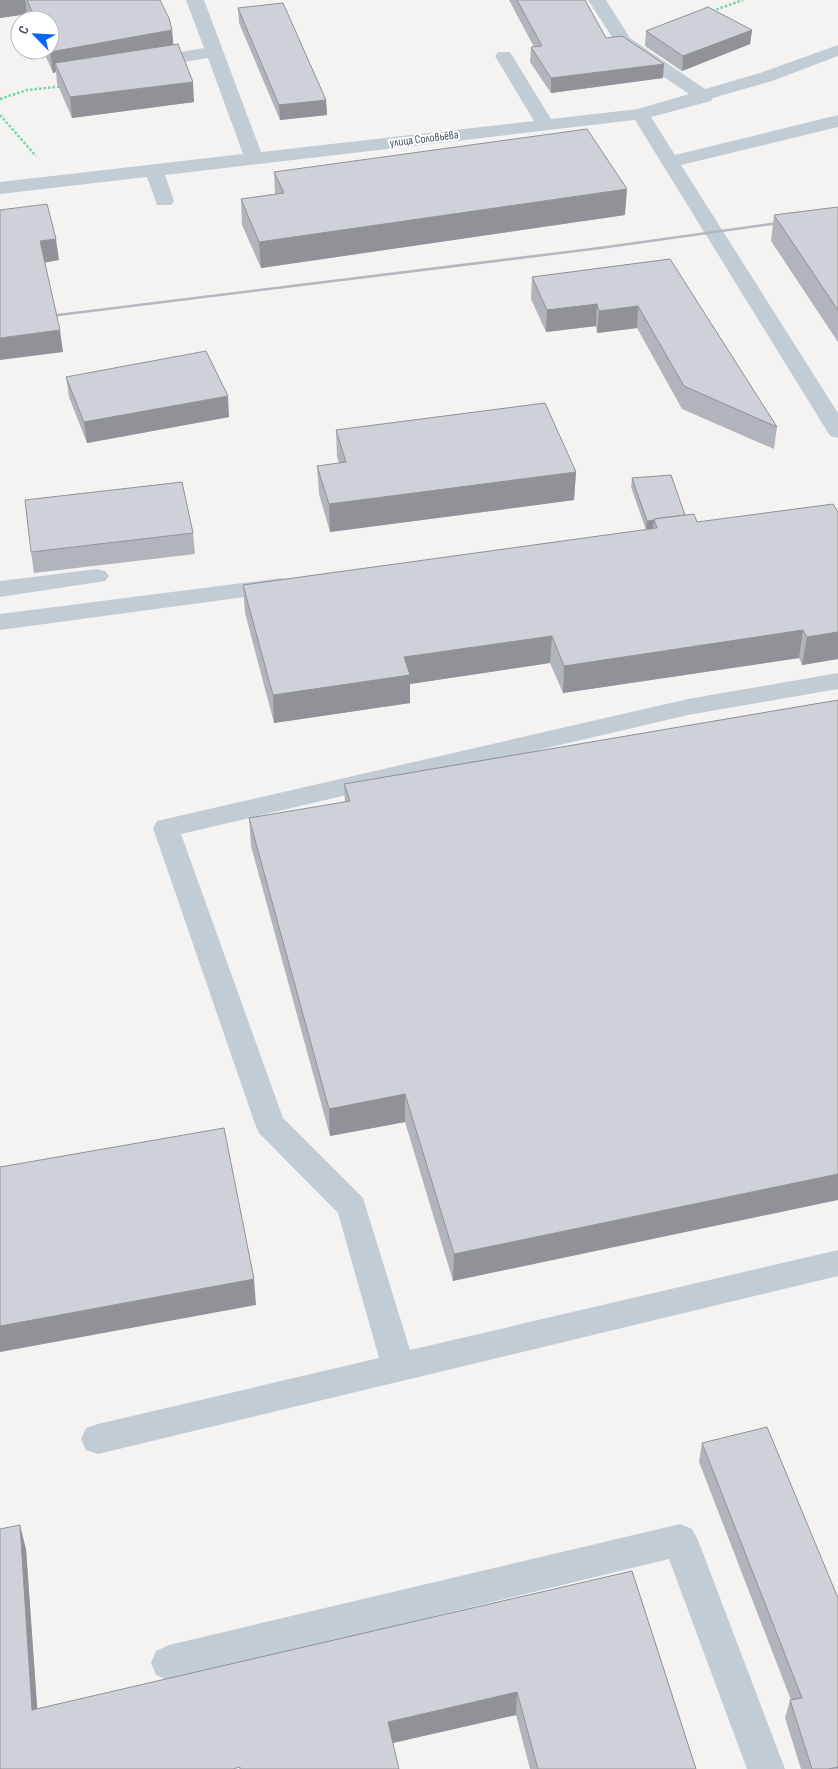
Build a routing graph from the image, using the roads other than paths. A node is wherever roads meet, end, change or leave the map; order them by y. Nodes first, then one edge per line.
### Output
1 (195, 0) edge
2 (597, 0) edge
3 (838, 50) edge
4 (215, 52) junction
5 (504, 56) dead end
6 (128, 66) edge
7 (705, 97) junction
8 (640, 114) junction
9 (838, 121) edge
10 (546, 125) junction
11 (254, 159) junction
12 (670, 162) junction
13 (154, 170) junction
14 (0, 188) edge
15 (164, 201) dead end
16 (838, 431) edge
17 (97, 576) dead end
18 (305, 583) edge
19 (0, 589) edge
20 (0, 622) edge
21 (838, 681) edge
22 (838, 1264) edge
23 (398, 1368) junction
24 (98, 1439) dead end
25 (170, 1663) dead end
26 (766, 1769) edge

1 - 4 street
2 - 7 street
3 - 7 street, улица Соловьёва
4 - 6 street
4 - 11 street
5 - 10 street
7 - 8 street, улица Соловьёва
8 - 10 street, улица Соловьёва
8 - 12 street
9 - 12 street
10 - 11 street, улица Соловьёва
11 - 13 street, улица Соловьёва
12 - 16 street
13 - 14 street, улица Соловьёва
13 - 15 street
17 - 19 street
18 - 20 street
21 - 23 street
22 - 23 street
23 - 24 street
25 - 26 street

